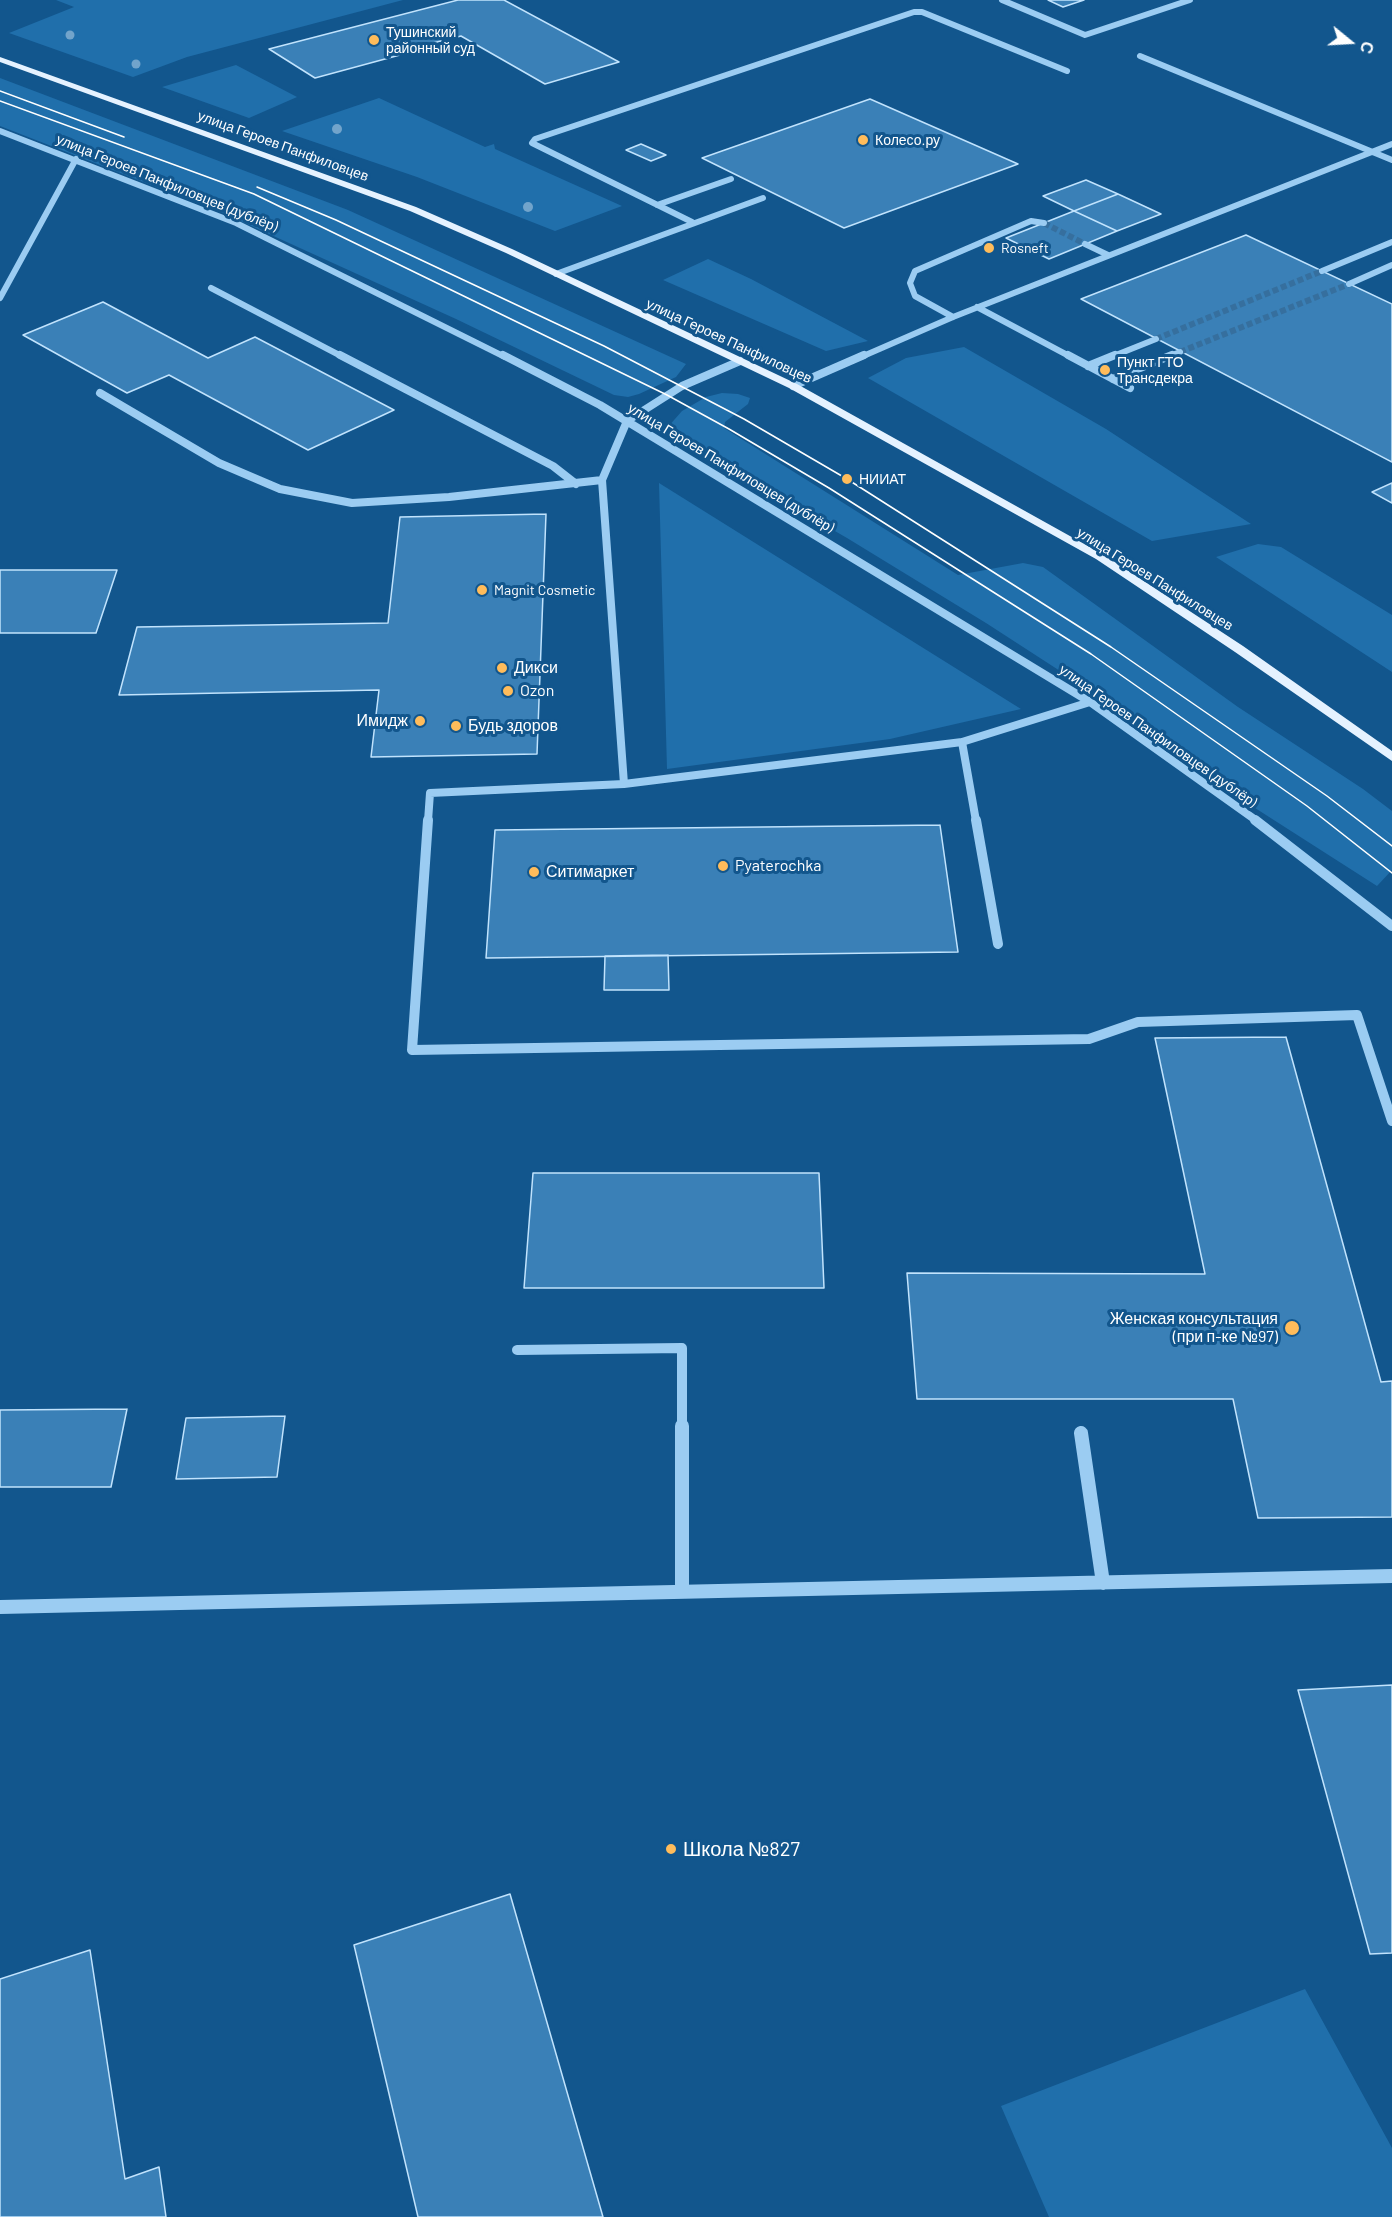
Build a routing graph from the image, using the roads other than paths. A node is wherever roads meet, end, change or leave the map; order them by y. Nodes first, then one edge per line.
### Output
1 (1002, 0) edge
2 (1190, 0) edge
3 (1140, 56) dead end
4 (0, 59) edge
5 (1067, 71) dead end
6 (0, 131) edge
7 (1392, 144) edge
8 (1370, 152) junction
9 (76, 159) junction
10 (1392, 160) edge
11 (731, 179) dead end
12 (763, 198) dead end
13 (657, 206) junction
14 (692, 222) junction
15 (1044, 223) tunnel mouth
16 (1392, 242) edge
17 (1085, 244) tunnel mouth
18 (1108, 255) junction
19 (1392, 265) edge
20 (1322, 271) tunnel mouth
21 (556, 274) junction
22 (1349, 284) tunnel mouth
23 (212, 288) dead end
24 (0, 298) edge
25 (977, 307) junction
26 (953, 317) junction
27 (1156, 339) tunnel mouth
28 (1180, 352) tunnel mouth
29 (740, 361) junction
30 (1088, 366) junction
31 (1113, 379) junction
32 (793, 386) junction
33 (1130, 388) dead end
34 (100, 393) dead end
35 (627, 421) junction
36 (602, 480) junction
37 (576, 484) junction
38 (1090, 702) junction
39 (962, 742) junction
40 (1392, 757) edge
41 (624, 784) junction
42 (1392, 926) edge
43 (998, 944) dead end
44 (1392, 1121) edge
45 (517, 1350) dead end
46 (1081, 1433) dead end
47 (1392, 1576) edge
48 (1103, 1583) junction
49 (682, 1592) junction
50 (0, 1607) edge

1 - 2 street
3 - 8 street
4 - 21 main road, улица Героев Панфиловцев
5 - 13 street
6 - 9 street, улица Героев Панфиловцев (дублёр)
7 - 8 street
8 - 10 street
8 - 18 street
9 - 24 street
9 - 35 street, улица Героев Панфиловцев (дублёр)
11 - 13 street
12 - 14 street
13 - 14 street
14 - 21 street
15 - 26 street
16 - 20 street
17 - 18 street
18 - 25 street
19 - 22 street
21 - 29 main road, улица Героев Панфиловцев
23 - 37 street
25 - 26 street
25 - 30 street
26 - 32 street
27 - 30 street
28 - 31 street
29 - 32 main road, улица Героев Панфиловцев
29 - 35 street
30 - 31 street
31 - 33 street
32 - 40 main road, улица Героев Панфиловцев
34 - 37 street
35 - 36 street
35 - 38 street, улица Героев Панфиловцев (дублёр)
36 - 37 street
36 - 41 street
38 - 39 street
38 - 42 street, улица Героев Панфиловцев (дублёр)
39 - 41 street
39 - 43 street
41 - 44 street
45 - 49 street
46 - 48 street
47 - 48 street
48 - 49 street
49 - 50 street

